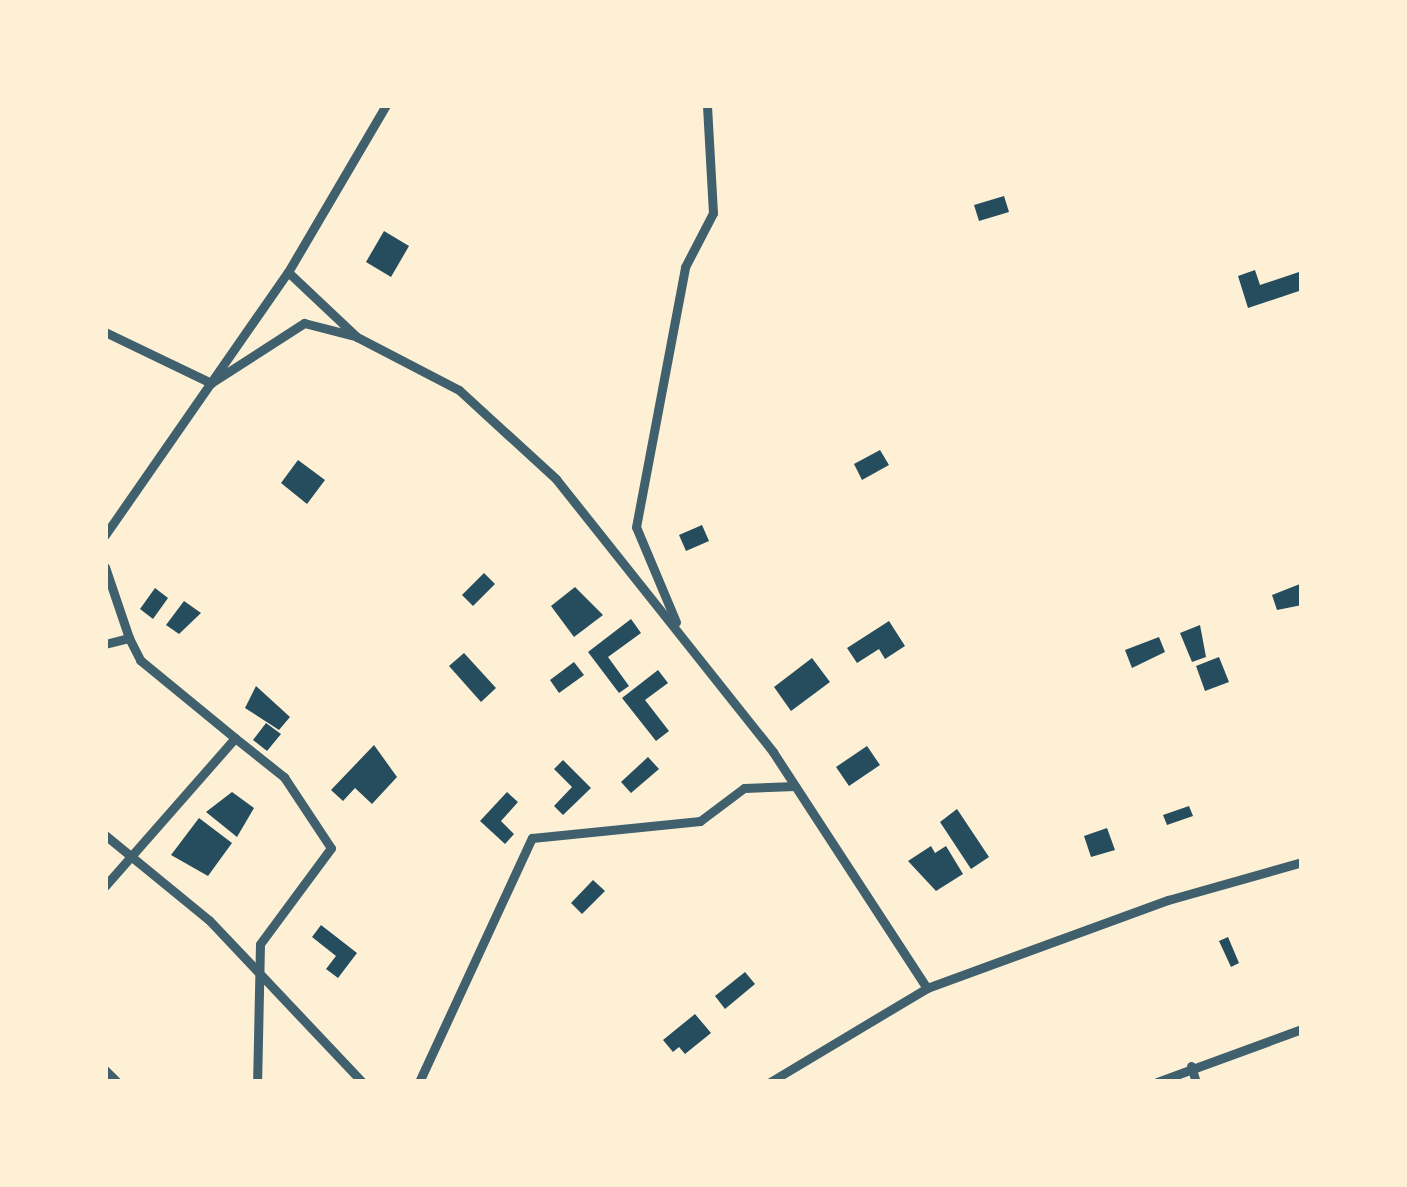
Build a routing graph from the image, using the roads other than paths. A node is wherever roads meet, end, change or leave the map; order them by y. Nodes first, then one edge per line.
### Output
1 (386, 105) edge
2 (708, 105) edge
3 (288, 272) junction
4 (105, 332) edge
5 (357, 337) junction
6 (210, 384) junction
7 (105, 536) edge
8 (105, 567) edge
9 (680, 633) junction
10 (129, 638) junction
11 (105, 644) edge
12 (235, 738) junction
13 (796, 786) junction
14 (105, 835) edge
15 (134, 854) junction
16 (1302, 862) edge
17 (105, 886) edge
18 (260, 970) junction
19 (926, 988) junction
20 (1302, 1029) edge
21 (1191, 1066) junction
22 (105, 1070) edge
23 (117, 1082) edge
24 (257, 1082) edge
25 (362, 1082) edge
26 (419, 1082) edge
27 (770, 1082) edge
28 (1156, 1082) edge
29 (1196, 1082) edge

1 - 3 street
2 - 9 street
3 - 5 street
3 - 6 street
4 - 6 street
5 - 6 street
5 - 9 street
6 - 7 street
8 - 10 street
9 - 13 street
10 - 11 street
10 - 12 street
12 - 15 street
12 - 18 street
13 - 19 street
13 - 26 street
14 - 15 street
15 - 17 street
15 - 18 street
16 - 19 street
18 - 24 street
18 - 25 street
19 - 27 street
20 - 21 street
21 - 28 street
21 - 29 street
22 - 23 street

